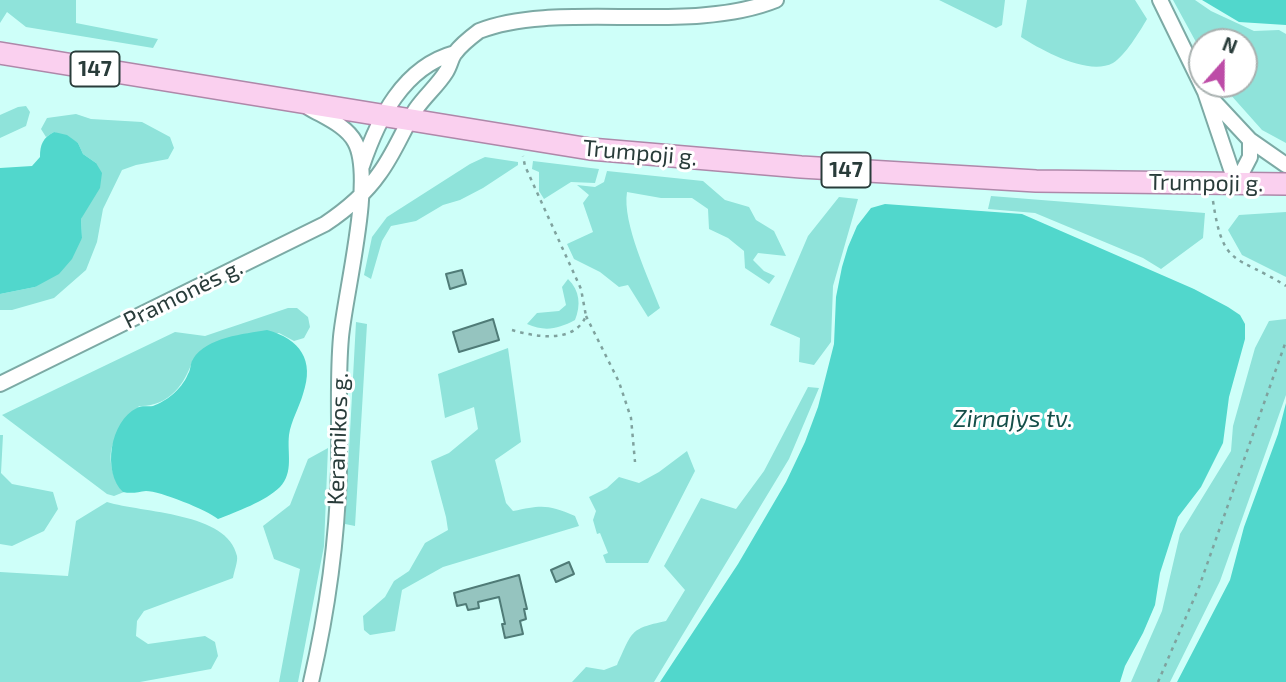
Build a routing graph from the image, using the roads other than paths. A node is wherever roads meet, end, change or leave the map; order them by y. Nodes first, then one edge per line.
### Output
1 (776, 0) edge
2 (1160, 0) edge
3 (0, 53) edge
4 (455, 53) junction
5 (1188, 57) edge
6 (1207, 98) edge
7 (1211, 98) edge
8 (301, 103) junction
9 (383, 117) junction
10 (408, 121) junction
11 (1250, 140) junction
12 (1286, 164) edge
13 (361, 168) junction
14 (1236, 184) junction
15 (1286, 184) edge
16 (361, 195) junction
17 (0, 384) edge
18 (311, 682) edge

1 - 4 street
2 - 5 street
3 - 8 main road, Trumpoji g. / 147
4 - 9 street
4 - 10 street, Pramonės g.
6 - 14 street
7 - 11 street
8 - 9 main road, Trumpoji g. / 147
8 - 13 street
9 - 10 main road, Trumpoji g. / 147
9 - 13 street
10 - 14 main road, Trumpoji g. / 147
10 - 16 street, Pramonės g.
11 - 12 street
11 - 14 street
13 - 16 street
14 - 15 main road, Trumpoji g. / 147
16 - 17 street, Pramonės g.
16 - 18 street, Keramikos g.

